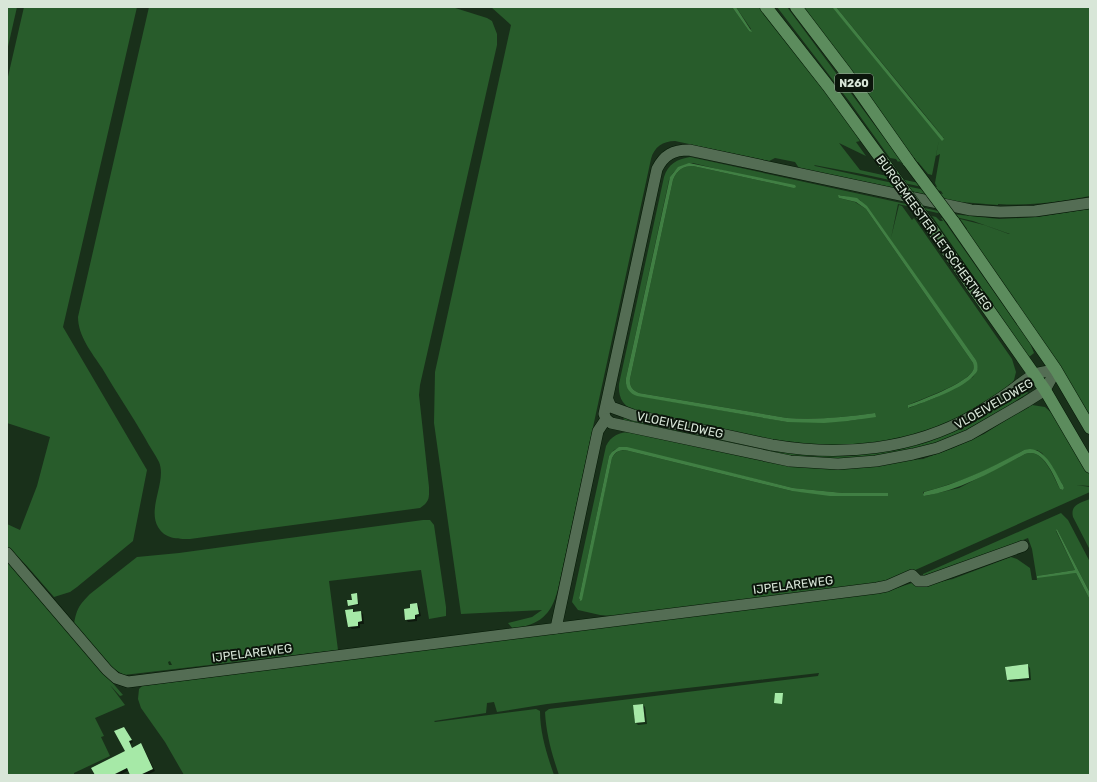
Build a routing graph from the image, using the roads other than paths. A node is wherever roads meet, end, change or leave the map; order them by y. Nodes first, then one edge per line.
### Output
1 (766, 7) edge
2 (796, 7) edge
3 (1090, 203) edge
4 (1056, 370) junction
5 (1034, 374) junction
6 (1045, 390) junction
7 (608, 400) junction
8 (606, 419) junction
9 (1090, 428) edge
10 (1090, 467) edge
11 (1023, 546) dead end
12 (7, 552) edge
13 (556, 628) junction

1 - 5 main road, BURGEMEESTER LETSCHERTWEG / N260, bridge
2 - 4 main road, BURGEMEESTER LETSCHERTWEG / N260, bridge
3 - 7 street
4 - 5 street, VLOEIVELDWEG
4 - 6 street, VLOEIVELDWEG
4 - 9 main road, BURGEMEESTER LETSCHERTWEG / N260
5 - 6 main road, BURGEMEESTER LETSCHERTWEG / N260
5 - 7 street, VLOEIVELDWEG
6 - 8 street, VLOEIVELDWEG
6 - 10 main road, BURGEMEESTER LETSCHERTWEG / N260
7 - 8 street
8 - 13 street
11 - 13 street, IJPELAREWEG
12 - 13 street, IJPELAREWEG

